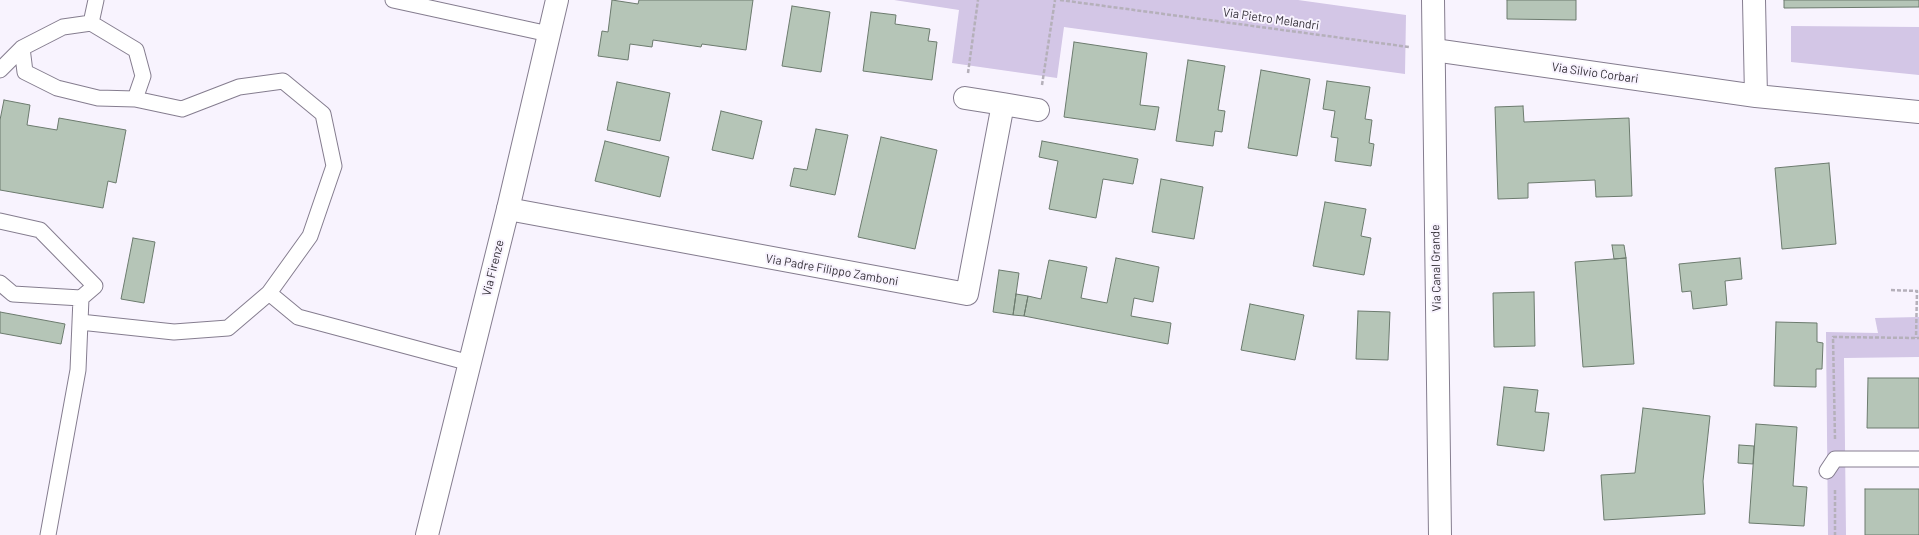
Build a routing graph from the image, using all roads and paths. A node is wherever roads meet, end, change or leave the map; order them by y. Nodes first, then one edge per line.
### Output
1 (96, 0) edge
2 (393, 0) edge
3 (557, 0) edge
4 (978, 0) edge
5 (1055, 0) edge
6 (1060, 0) edge
7 (1433, 0) edge
8 (1754, 0) edge
9 (91, 23) junction
10 (549, 34) junction
11 (1409, 47) dead end
12 (22, 48) junction
13 (1434, 50) junction
14 (0, 70) edge
15 (1756, 96) junction
16 (965, 98) joint
17 (135, 99) junction
18 (1003, 104) junction
19 (1038, 110) joint
20 (1919, 112) edge
21 (508, 209) junction
22 (0, 221) edge
23 (0, 283) edge
24 (1891, 290) dead end
25 (269, 293) junction
26 (82, 298) junction
27 (80, 322) junction
28 (1918, 338) edge
29 (470, 363) junction
30 (1919, 459) edge
31 (1831, 465) junction
32 (48, 535) edge
33 (427, 535) edge
34 (1440, 535) edge
35 (1835, 535) edge

1 - 9 lane
2 - 10 lane
3 - 10 street, Via Firenze
4 - 16 path
5 - 19 path
6 - 11 path, Via Pietro Melandri
7 - 13 street, Via Canal Grande
8 - 15 street
9 - 12 lane
9 - 17 lane
10 - 21 street, Via Firenze
12 - 14 lane
12 - 17 lane
13 - 15 street, Via Silvio Corbari
13 - 34 street, Via Canal Grande
15 - 20 street, Via Silvio Corbari
16 - 18 street
17 - 25 lane
18 - 19 street
18 - 21 street, Via Padre Filippo Zamboni
21 - 29 street, Via Firenze
22 - 26 lane
23 - 26 lane
24 - 28 path
25 - 27 lane
25 - 29 lane
26 - 27 lane
27 - 32 lane
28 - 31 path
29 - 33 street, Via Firenze
30 - 31 lane
31 - 35 path

